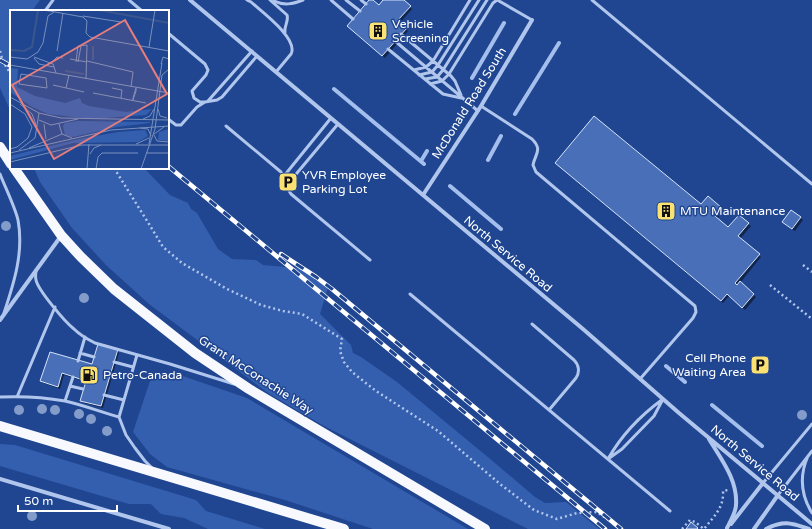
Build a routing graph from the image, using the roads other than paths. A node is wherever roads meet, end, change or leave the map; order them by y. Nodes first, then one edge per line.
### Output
1 (53, 0) edge
2 (129, 0) edge
3 (190, 0) edge
4 (247, 0) edge
5 (271, 0) edge
6 (303, 0) edge
7 (331, 0) edge
8 (346, 0) edge
9 (361, 0) edge
10 (470, 0) edge
11 (479, 0) edge
12 (487, 0) edge
13 (499, 0) edge
14 (592, 0) edge
15 (366, 4) dead end
16 (46, 10) edge
17 (141, 10) edge
18 (360, 11) dead end
19 (353, 19) dead end
20 (532, 20) joint
21 (169, 34) edge
22 (286, 34) junction
23 (401, 34) dead end
24 (395, 41) dead end
25 (388, 49) dead end
26 (252, 51) junction
27 (257, 56) junction
28 (432, 60) junction
29 (438, 65) junction
30 (426, 67) junction
31 (414, 70) junction
32 (443, 70) junction
33 (276, 72) junction
34 (432, 72) junction
35 (448, 74) junction
36 (419, 75) junction
37 (437, 77) junction
38 (425, 79) junction
39 (442, 81) junction
40 (430, 84) junction
41 (463, 98) junction
42 (205, 102) junction
43 (481, 106) junction
44 (478, 111) junction
45 (331, 118) junction
46 (169, 120) edge
47 (338, 124) junction
48 (226, 126) dead end
49 (0, 147) edge
50 (10, 162) edge
51 (15, 169) edge
52 (0, 174) edge
53 (284, 176) junction
54 (286, 182) junction
55 (812, 184) edge
56 (423, 195) junction
57 (61, 235) junction
58 (370, 260) dead end
59 (36, 270) junction
60 (410, 294) dead end
61 (55, 307) junction
62 (1, 318) edge
63 (532, 324) dead end
64 (85, 337) junction
65 (80, 353) junction
66 (137, 355) junction
67 (94, 357) dead end
68 (78, 361) dead end
69 (114, 362) dead end
70 (133, 367) junction
71 (73, 377) dead end
72 (640, 379) junction
73 (70, 386) junction
74 (249, 389) junction
75 (83, 390) dead end
76 (104, 395) dead end
77 (17, 397) junction
78 (0, 398) edge
79 (663, 399) junction
80 (124, 400) junction
81 (65, 401) junction
82 (549, 410) junction
83 (119, 417) junction
84 (812, 424) edge
85 (0, 426) edge
86 (706, 436) junction
87 (812, 451) edge
88 (808, 456) junction
89 (608, 459) junction
90 (158, 473) junction
91 (0, 479) edge
92 (763, 483) junction
93 (778, 495) junction
94 (670, 511) dead end
95 (812, 513) edge
96 (812, 524) edge
97 (169, 529) edge
98 (344, 529) edge
99 (485, 529) edge
100 (727, 529) edge
101 (754, 529) edge
102 (766, 529) edge
103 (809, 529) edge

1 - 16 lane
2 - 17 lane
3 - 26 street, North Service Road
4 - 22 lane
5 - 6 lane
5 - 22 lane
7 - 19 lane
8 - 18 lane
9 - 15 lane
10 - 28 lane
11 - 29 lane
12 - 32 lane
13 - 20 lane
13 - 35 lane
14 - 55 lane
20 - 43 street, McDonald Road South
21 - 42 lane
22 - 33 lane
23 - 28 lane
24 - 30 lane
25 - 31 lane
26 - 27 street, North Service Road
26 - 42 lane
27 - 33 street, North Service Road
27 - 42 lane
28 - 29 lane
28 - 30 lane
29 - 32 lane
29 - 34 lane
30 - 31 lane
30 - 34 lane
31 - 36 lane
32 - 35 lane
32 - 37 lane
33 - 45 street, North Service Road
34 - 36 lane
34 - 37 lane
35 - 39 lane
35 - 41 lane
36 - 38 lane
37 - 38 lane
37 - 39 lane
38 - 40 lane
39 - 40 lane
39 - 41 lane
40 - 41 lane
41 - 44 lane
42 - 46 lane
43 - 44 street, McDonald Road South
43 - 72 lane
44 - 56 street, McDonald Road South
45 - 47 street, North Service Road
45 - 53 lane
47 - 54 lane
47 - 56 street, North Service Road
48 - 53 lane
49 - 50 main road
51 - 57 main road, Grant McConachie Way
52 - 62 lane
53 - 54 lane
54 - 58 lane
56 - 72 street, North Service Road
57 - 59 street
57 - 74 main road, Grant McConachie Way
59 - 61 lane
59 - 62 street
60 - 82 lane
61 - 64 lane
61 - 77 lane
63 - 82 lane
64 - 65 lane
64 - 66 lane
65 - 67 lane
65 - 68 lane
66 - 70 lane
66 - 74 lane
69 - 70 lane
70 - 80 lane
71 - 73 lane
72 - 79 street, North Service Road
73 - 75 lane
73 - 81 lane
74 - 99 main road, Grant McConachie Way
76 - 80 lane
77 - 78 lane
77 - 81 lane
79 - 86 street, North Service Road
79 - 89 lane
79 - 89 lane
80 - 83 lane
81 - 83 lane
82 - 89 lane
83 - 90 lane
84 - 92 lane
85 - 90 main road
86 - 92 street, North Service Road
86 - 100 street
87 - 88 lane
88 - 93 lane
88 - 95 lane
89 - 94 lane
90 - 98 main road
91 - 97 street
92 - 93 street, North Service Road
92 - 100 street
93 - 96 street, North Service Road
93 - 101 street
102 - 103 street

